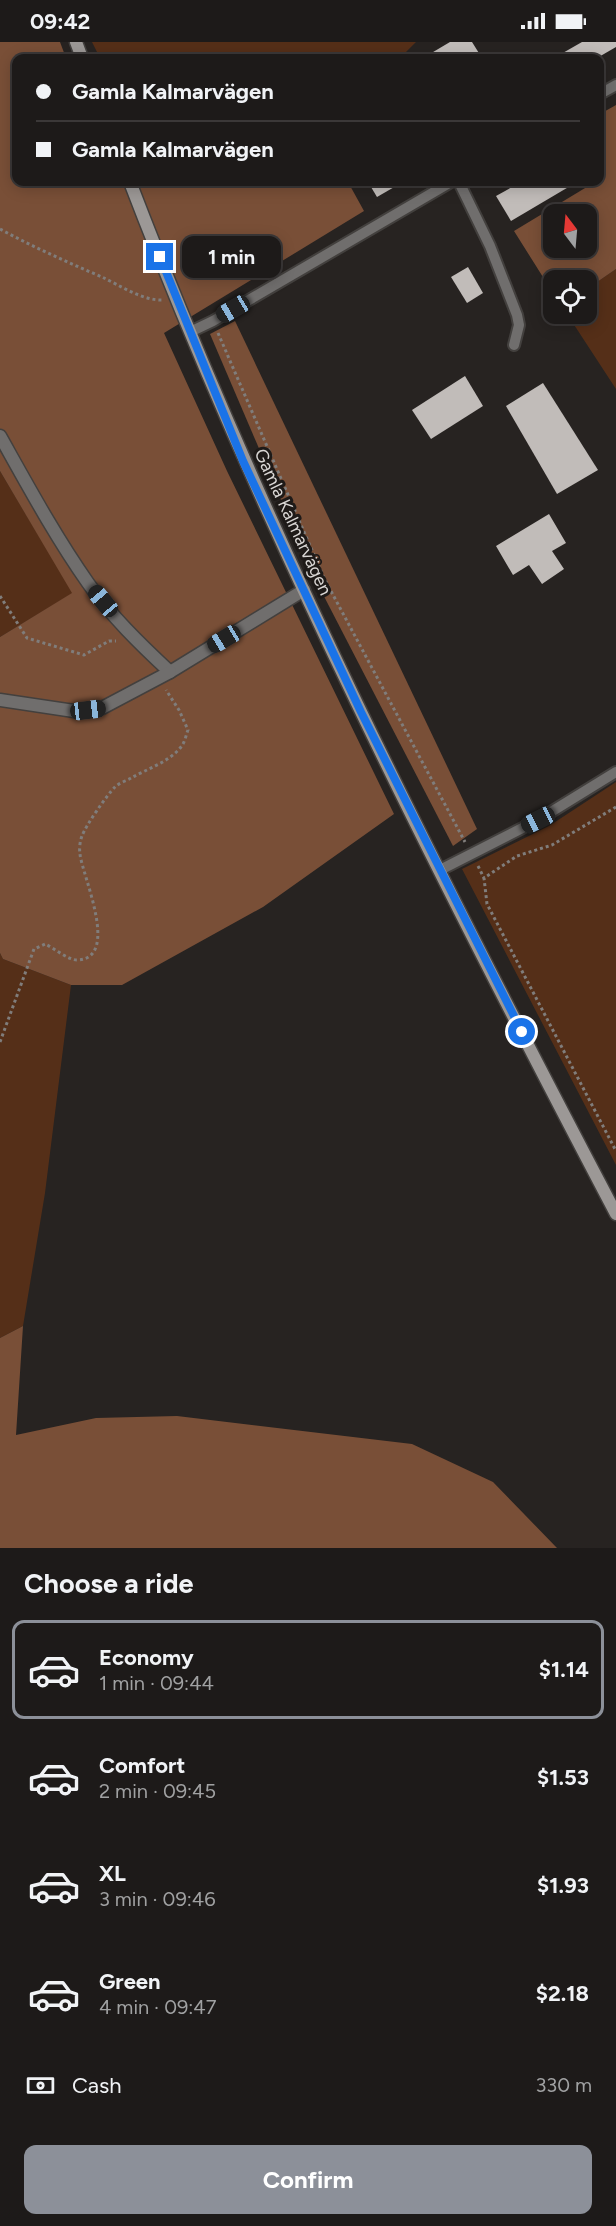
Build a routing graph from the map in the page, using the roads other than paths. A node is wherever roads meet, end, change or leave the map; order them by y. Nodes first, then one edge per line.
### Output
1 (132, 186) edge
2 (444, 186) edge
3 (461, 186) edge
4 (190, 332) junction
5 (514, 345) dead end
6 (0, 436) edge
7 (304, 590) junction
8 (164, 675) junction
9 (0, 700) edge
10 (616, 772) edge
11 (440, 870) junction
12 (616, 1214) edge

1 - 4 street, Gamla Kalmarvägen
2 - 4 lane
3 - 5 lane
4 - 7 street, Gamla Kalmarvägen
6 - 8 street
7 - 8 street
7 - 11 street, Gamla Kalmarvägen
8 - 9 street
10 - 11 lane
11 - 12 street, Gamla Kalmarvägen

